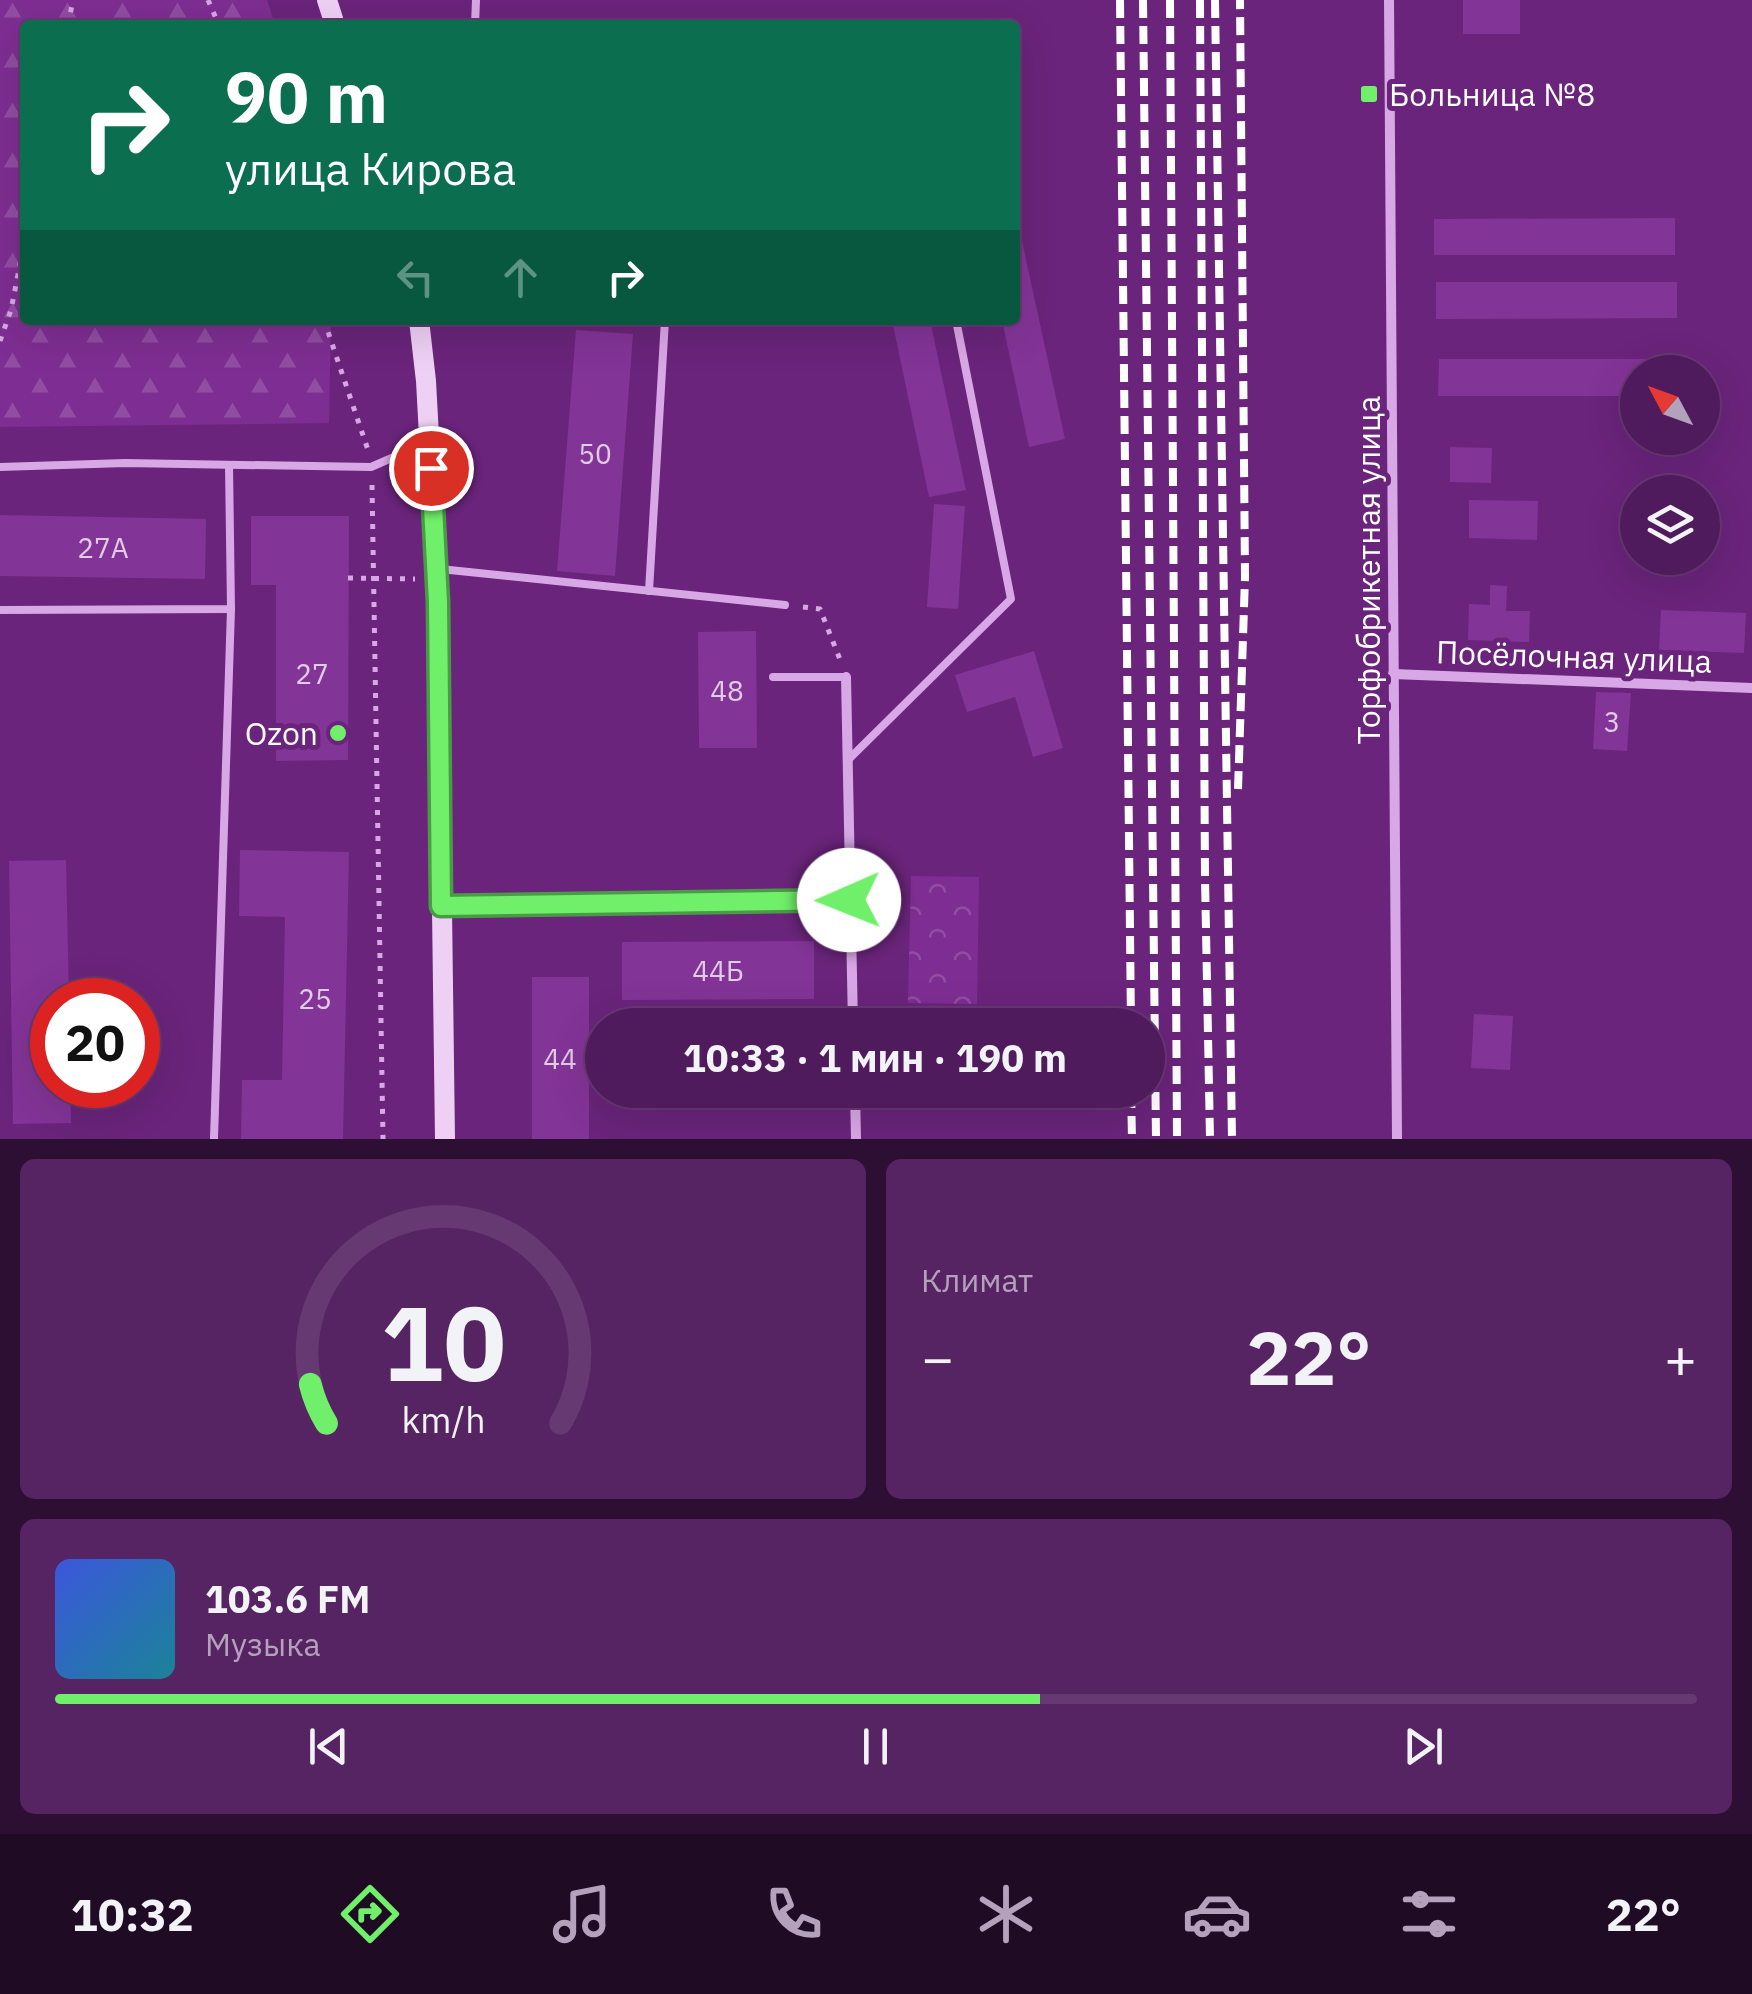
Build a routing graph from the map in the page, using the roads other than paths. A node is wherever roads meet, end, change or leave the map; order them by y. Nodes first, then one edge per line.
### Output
1 (1389, 0) edge
2 (420, 325) edge
3 (665, 325) edge
4 (957, 325) edge
5 (429, 442) junction
6 (229, 465) junction
7 (0, 466) edge
8 (436, 574) junction
9 (649, 591) junction
10 (785, 604) road end
11 (0, 610) edge
12 (230, 610) junction
13 (1394, 674) junction
14 (773, 677) dead end
15 (846, 677) joint
16 (1752, 688) edge
17 (850, 758) junction
18 (849, 900) junction
19 (441, 906) junction
20 (852, 1008) edge
21 (855, 1108) edge
22 (214, 1139) edge
23 (445, 1139) edge
24 (856, 1139) edge
25 (1398, 1139) edge

1 - 13 street, Торфобрикетная улица
2 - 5 street
3 - 9 lane
4 - 17 lane
5 - 6 lane
5 - 8 street
6 - 7 lane
6 - 12 lane
8 - 9 lane
8 - 19 street
9 - 10 lane
11 - 12 lane
12 - 22 lane
13 - 16 street, Посёлочная улица
13 - 25 street, Торфобрикетная улица
14 - 15 lane
15 - 17 street
17 - 18 street
18 - 19 lane
18 - 20 street
19 - 23 street
21 - 24 street

